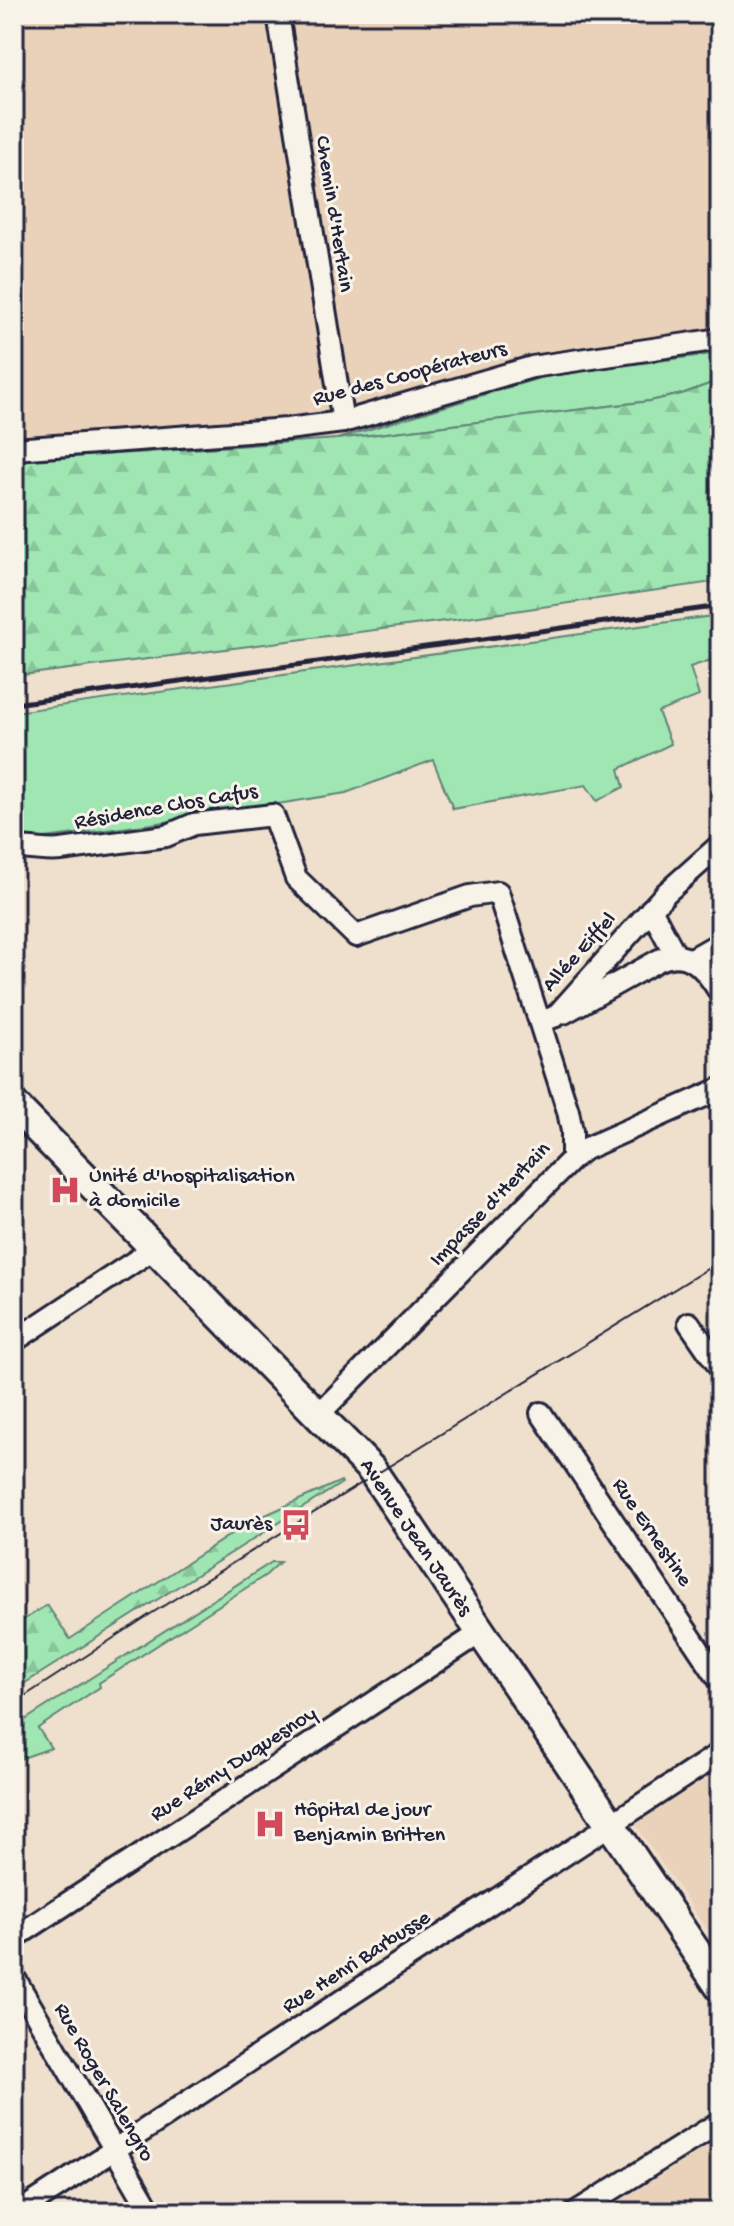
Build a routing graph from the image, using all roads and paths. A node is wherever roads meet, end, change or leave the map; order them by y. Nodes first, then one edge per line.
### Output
1 (278, 14) edge
2 (720, 339) edge
3 (343, 422) junction
4 (14, 449) edge
5 (720, 845) edge
6 (14, 849) edge
7 (498, 892) joint
8 (651, 909) junction
9 (720, 943) edge
10 (683, 958) junction
11 (720, 993) edge
12 (548, 1019) junction
13 (720, 1089) edge
14 (14, 1105) edge
15 (572, 1159) junction
16 (155, 1248) junction
17 (689, 1323) dead end
18 (14, 1341) edge
19 (720, 1368) edge
20 (541, 1413) dead end
21 (318, 1415) junction
22 (480, 1633) junction
23 (720, 1681) edge
24 (720, 1753) edge
25 (610, 1826) junction
26 (14, 1938) edge
27 (14, 1977) edge
28 (720, 1987) edge
29 (720, 2122) edge
30 (114, 2151) junction
31 (19, 2212) edge
32 (151, 2212) edge
33 (576, 2212) edge

1 - 3 street, Chemin d'Hertain
2 - 3 street, Rue des Coopérateurs
3 - 4 street, Rue des Coopérateurs
5 - 8 street, Allée Eiffel
6 - 7 street, Résidence Clos Cafus
7 - 12 street, Impasse d'Hertain
8 - 10 street, Allée Eiffel
8 - 12 street, Allée Eiffel
9 - 10 street
10 - 11 street, Allée Eiffel
10 - 12 street
12 - 15 street, Impasse d'Hertain
13 - 15 street
14 - 16 street, Avenue Jean Jaurès
15 - 21 street, Impasse d'Hertain
16 - 18 street
16 - 21 street, Avenue Jean Jaurès
17 - 19 street
20 - 23 street, Rue Ernestine
21 - 22 street, Avenue Jean Jaurès
22 - 25 street, Avenue Jean Jaurès
22 - 26 street, Rue Rémy Duquesnoy
24 - 25 street, Rue Henri Barbusse
25 - 28 street, Avenue Jean Jaurès
25 - 30 street, Rue Henri Barbusse
27 - 30 street, Rue Roger Salengro
29 - 33 street
30 - 31 street, Rue Henri Barbusse
30 - 32 street, Rue Roger Salengro

